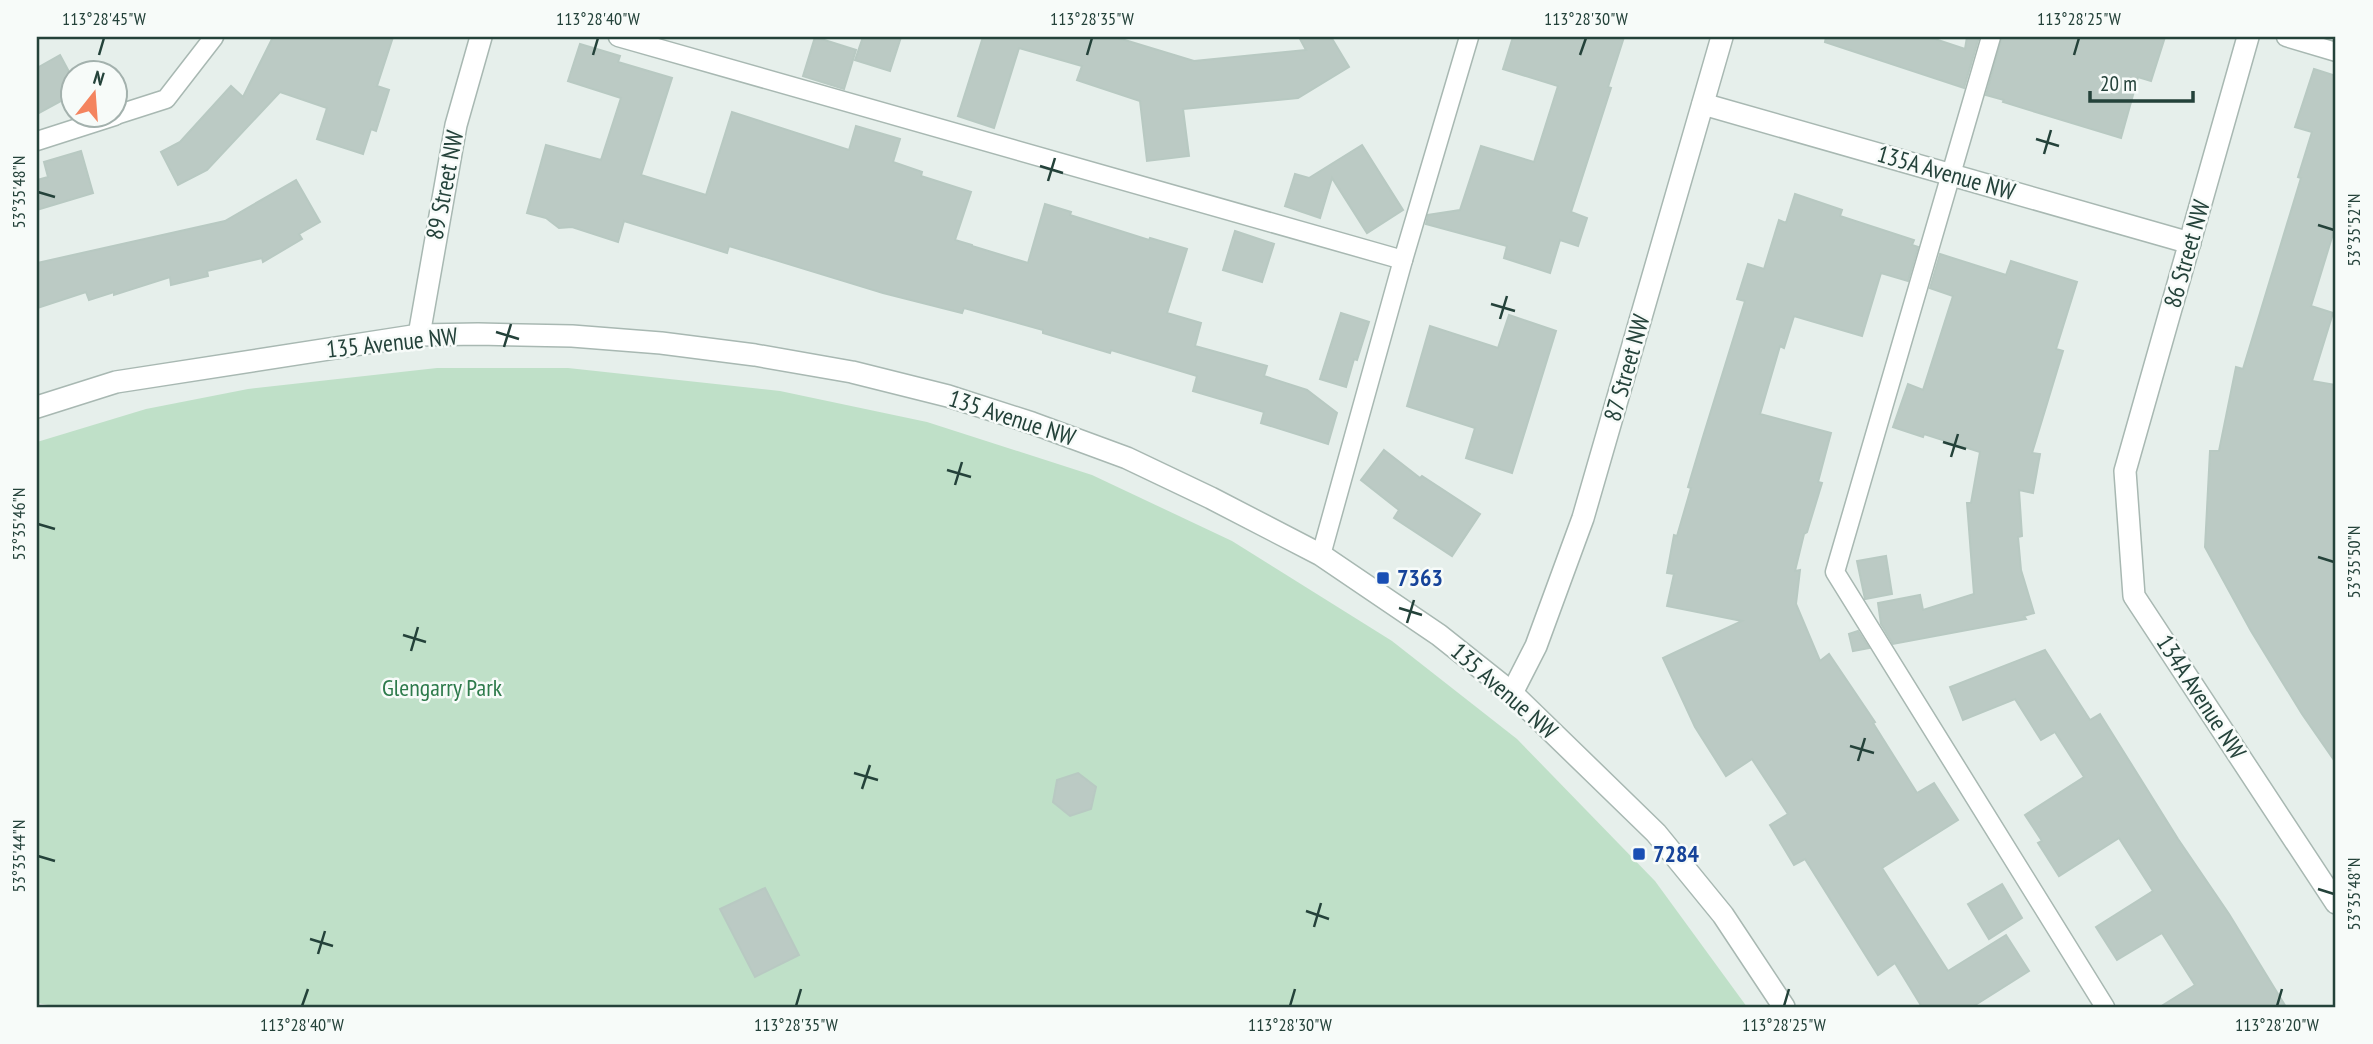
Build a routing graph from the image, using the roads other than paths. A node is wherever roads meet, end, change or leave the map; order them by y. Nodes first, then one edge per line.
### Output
1 (215, 37) edge
2 (481, 37) edge
3 (618, 37) edge
4 (1469, 37) edge
5 (1722, 37) edge
6 (1991, 37) edge
7 (2248, 37) edge
8 (2286, 37) edge
9 (2336, 52) edge
10 (1703, 104) junction
11 (130, 110) edge
12 (70, 130) edge
13 (37, 141) edge
14 (1951, 175) junction
15 (2190, 243) junction
16 (1403, 260) junction
17 (419, 335) junction
18 (37, 407) edge
19 (2125, 471) joint
20 (1321, 555) junction
21 (1513, 692) junction
22 (2336, 903) edge
23 (1784, 1007) edge
24 (2105, 1007) edge

1 - 11 lane
2 - 17 street, 89 Street NW
3 - 16 lane
4 - 16 lane
5 - 10 street, 87 Street NW
6 - 14 lane
7 - 15 street, 86 Street NW
8 - 9 lane
10 - 14 street, 135A Avenue NW
10 - 21 street, 87 Street NW
12 - 13 lane
14 - 15 street, 135A Avenue NW
14 - 24 lane
15 - 19 street, 86 Street NW
16 - 20 lane
17 - 18 street, 135 Avenue NW
17 - 20 street, 135 Avenue NW
19 - 22 street, 134A Avenue NW
20 - 21 street, 135 Avenue NW
21 - 23 street, 135 Avenue NW

